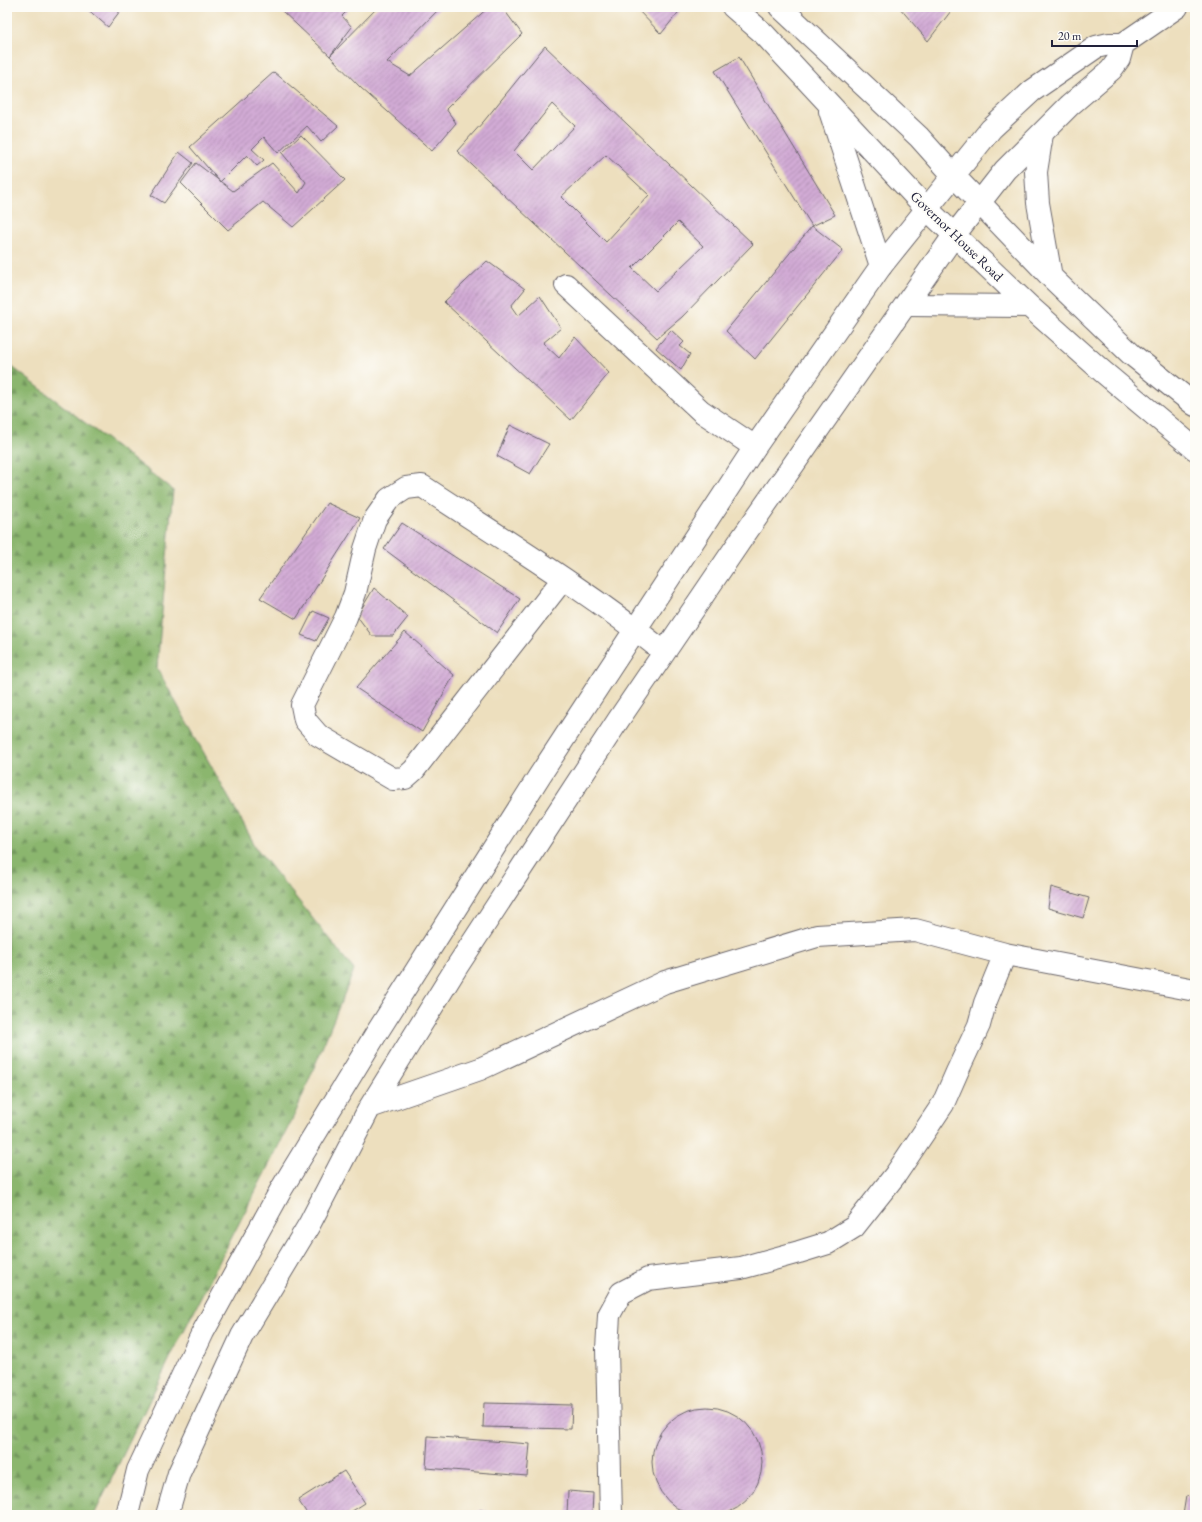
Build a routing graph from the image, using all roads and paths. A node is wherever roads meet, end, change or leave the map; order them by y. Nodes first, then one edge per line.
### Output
1 (733, 7) edge
2 (780, 7) edge
3 (1177, 7) edge
4 (1123, 44) junction
5 (828, 104) junction
6 (1042, 134) junction
7 (953, 175) junction
8 (980, 203) junction
9 (927, 208) junction
10 (955, 234) junction
11 (881, 266) junction
12 (1051, 277) junction
13 (566, 286) dead end
14 (906, 305) junction
15 (1029, 306) junction
16 (1195, 405) edge
17 (755, 447) junction
18 (1195, 449) edge
19 (563, 579) junction
20 (635, 629) junction
21 (664, 652) junction
22 (1006, 954) junction
23 (1195, 990) edge
24 (370, 1107) junction
25 (127, 1515) edge
26 (167, 1515) edge
27 (612, 1515) edge

1 - 5 street, Governor House Road
2 - 7 street
3 - 4 street
4 - 6 street
4 - 7 street
5 - 9 street, Governor House Road
5 - 11 street
6 - 8 street
6 - 12 street
7 - 8 street
7 - 9 street
8 - 10 street
8 - 12 street
9 - 10 street, Governor House Road
9 - 11 street
10 - 14 street
10 - 15 street, Governor House Road
11 - 17 street
12 - 16 street
13 - 17 street
14 - 15 street
14 - 21 street
15 - 18 street, Governor House Road
17 - 20 street
19 - 19 street
19 - 20 street
20 - 21 street
20 - 25 street
21 - 24 street
22 - 23 street
22 - 24 street
22 - 27 street
24 - 26 street

